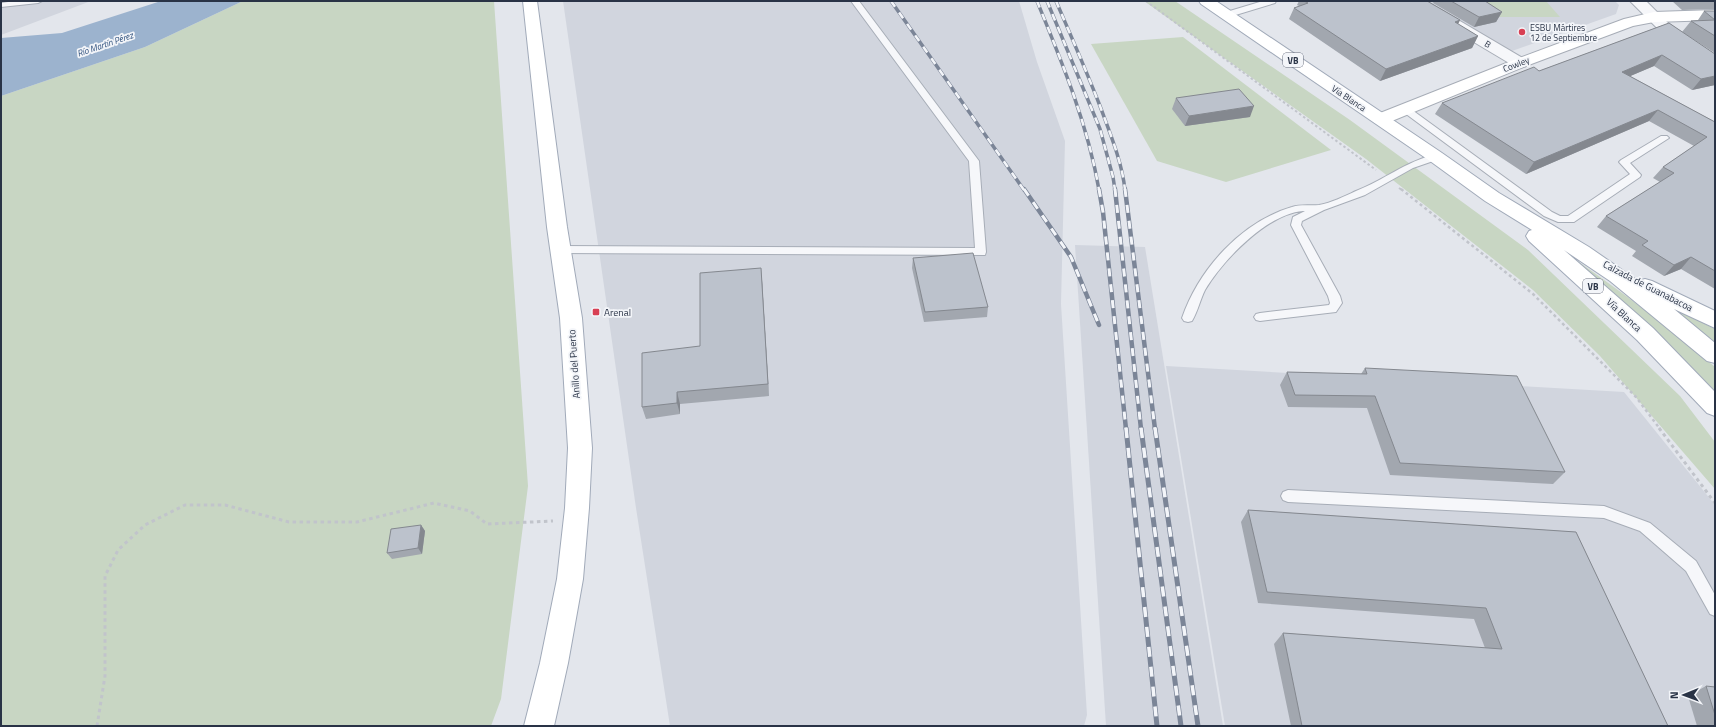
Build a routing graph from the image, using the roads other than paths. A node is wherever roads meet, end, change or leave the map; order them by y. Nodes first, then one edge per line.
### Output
1 (38, 1) edge
2 (530, 1) edge
3 (855, 1) edge
4 (1206, 1) edge
5 (1272, 1) edge
6 (1415, 1) edge
7 (1637, 1) edge
8 (1, 5) edge
9 (1226, 15) junction
10 (1715, 15) edge
11 (1654, 17) junction
12 (1715, 62) edge
13 (1520, 63) junction
14 (1405, 109) junction
15 (1381, 119) junction
16 (1664, 138) dead end
17 (1436, 157) junction
18 (1492, 197) junction
19 (1320, 208) junction
20 (561, 250) junction
21 (1582, 252) junction
22 (1260, 317) dead end
23 (1188, 318) dead end
24 (1715, 320) edge
25 (1715, 355) edge
26 (1690, 380) junction
27 (1715, 403) edge
28 (1715, 407) edge
29 (1288, 496) dead end
30 (1715, 609) edge
31 (538, 726) edge

1 - 8 lane
2 - 20 main road, Anillo del Puerto
3 - 20 lane
4 - 9 main road, Vía Blanca / VB
5 - 9 lane
6 - 13 street, B
7 - 11 street
9 - 15 main road, Vía Blanca / VB
10 - 11 main road, Cowley
11 - 12 street
11 - 13 main road, Cowley
13 - 14 main road, Cowley
14 - 15 main road, Cowley
14 - 16 lane
15 - 17 main road, Vía Blanca / VB
17 - 18 main road, Vía Blanca / VB
17 - 19 lane
18 - 21 main road, Vía Blanca / VB
18 - 26 main road, Vía Blanca / VB
19 - 22 lane
19 - 23 lane
20 - 31 main road, Anillo del Puerto
21 - 24 main road, Calzada de Guanabacoa
21 - 25 main road, Vía Blanca / VB
26 - 27 main road
26 - 28 main road, Vía Blanca / VB
29 - 30 lane

